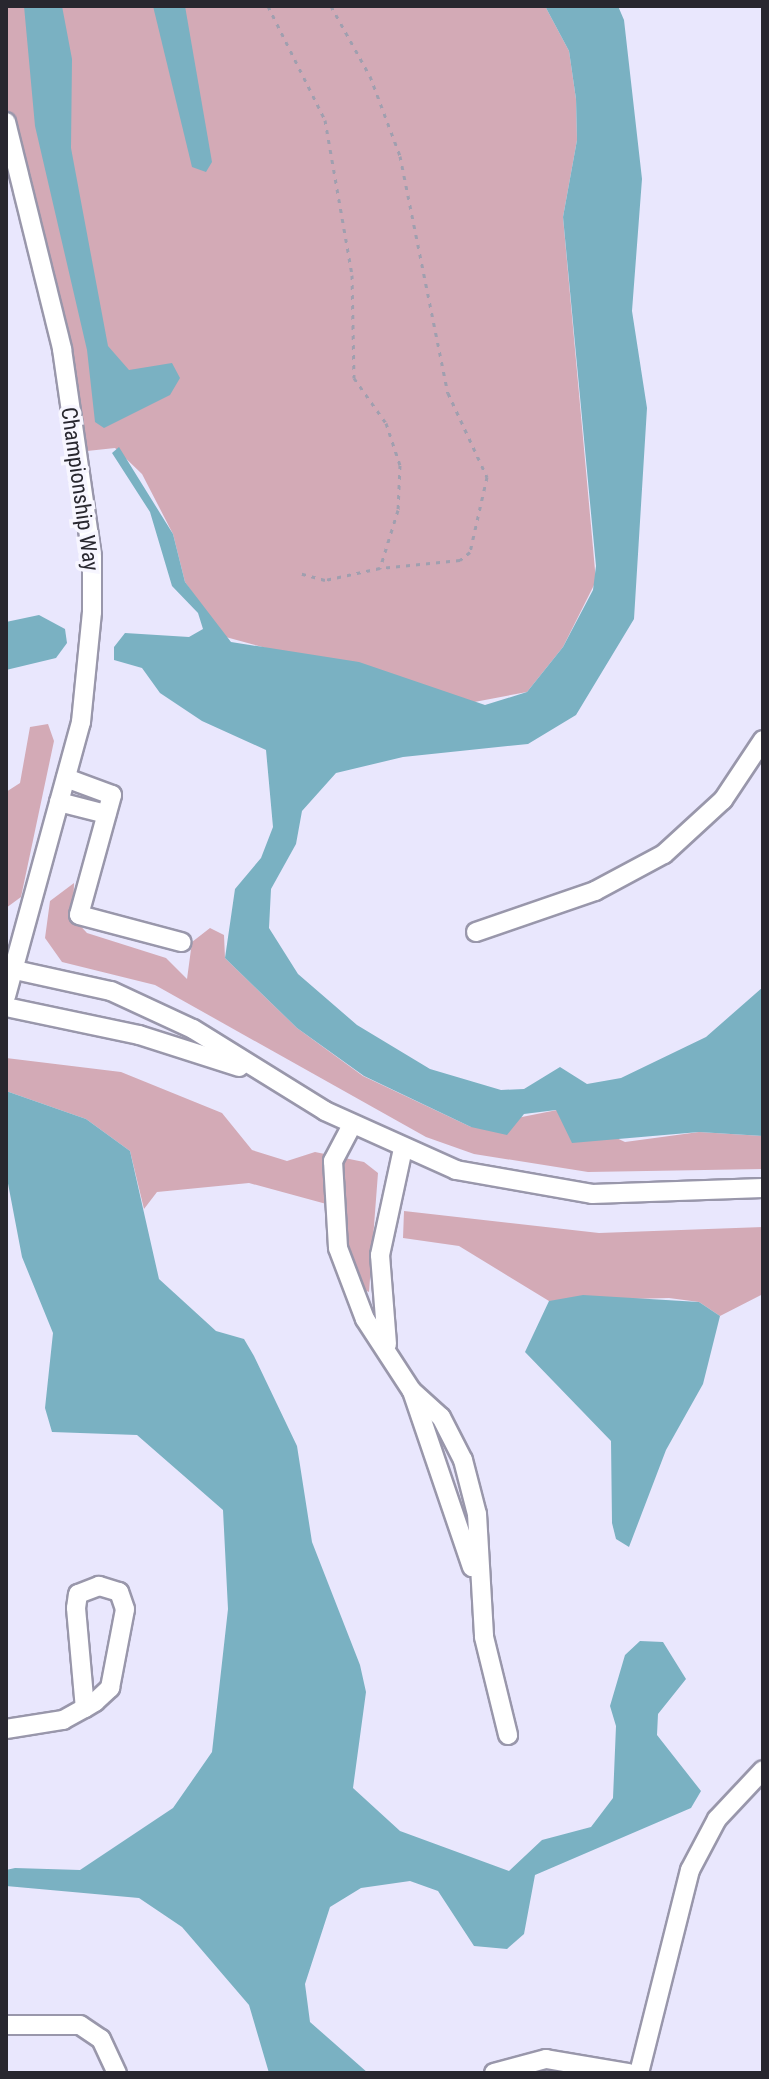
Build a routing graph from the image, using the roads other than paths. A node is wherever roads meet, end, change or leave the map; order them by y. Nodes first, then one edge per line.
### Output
1 (6, 122) edge
2 (763, 740) edge
3 (66, 778) junction
4 (59, 802) junction
5 (106, 814) junction
6 (476, 932) dead end
7 (181, 942) dead end
8 (10, 969) edge
9 (6, 996) edge
10 (6, 1007) edge
11 (269, 1077) junction
12 (352, 1125) junction
13 (403, 1149) junction
14 (763, 1188) edge
15 (387, 1344) junction
16 (412, 1391) junction
17 (475, 1573) junction
18 (85, 1708) junction
19 (6, 1729) edge
20 (508, 1735) dead end
21 (763, 1770) edge
22 (6, 2025) edge
23 (117, 2073) edge
24 (494, 2073) edge
25 (629, 2073) edge
26 (639, 2073) edge

1 - 3 street, Championship Way
2 - 6 street
3 - 4 street, Championship Way
3 - 5 street
4 - 5 street
4 - 8 street, Championship Way
5 - 7 street
8 - 9 street, Championship Way
8 - 11 street
10 - 11 street
11 - 12 street
12 - 13 street
12 - 15 street
13 - 14 street
13 - 15 street
15 - 16 street
16 - 17 street
16 - 17 street
17 - 20 street
18 - 18 street
18 - 19 street
21 - 26 street
22 - 23 street
24 - 25 street

